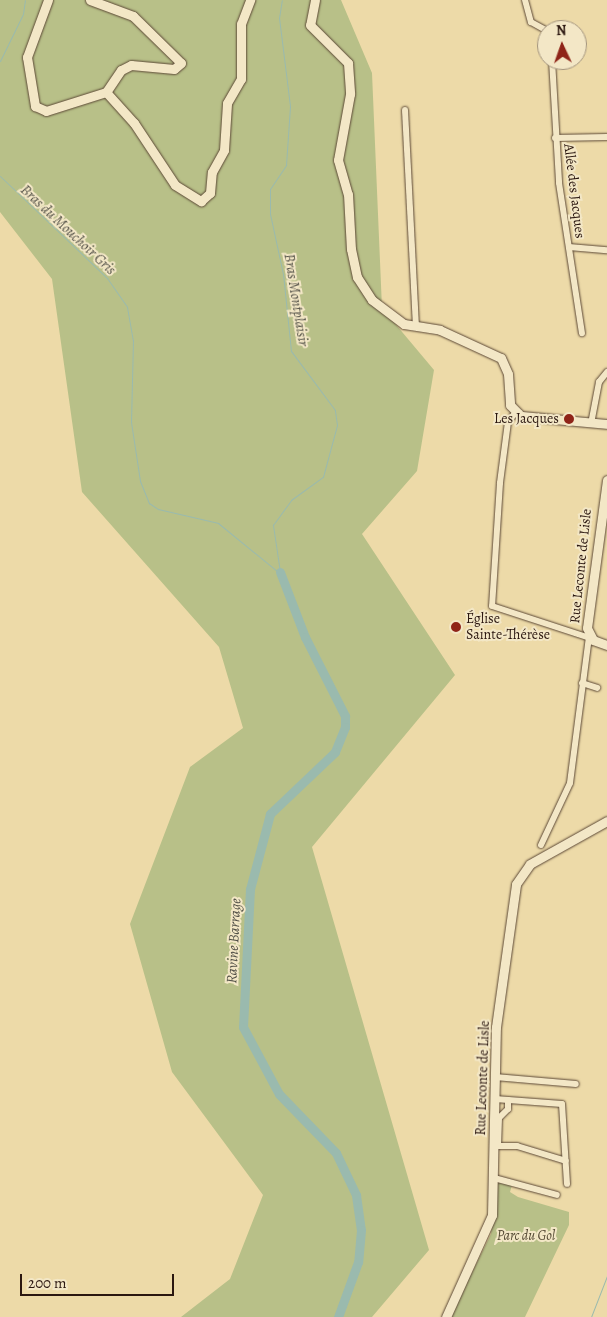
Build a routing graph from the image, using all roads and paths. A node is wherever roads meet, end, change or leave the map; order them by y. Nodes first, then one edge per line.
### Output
1 (48, 0) edge
2 (90, 0) edge
3 (250, 0) edge
4 (315, 0) edge
5 (525, 0) edge
6 (537, 26) edge
7 (552, 70) edge
8 (106, 92) junction
9 (405, 110) dead end
10 (607, 137) edge
11 (555, 138) junction
12 (569, 247) junction
13 (607, 250) edge
14 (416, 327) junction
15 (582, 333) dead end
16 (607, 372) edge
17 (516, 412) junction
18 (591, 424) junction
19 (607, 424) edge
20 (607, 480) edge
21 (590, 637) junction
22 (607, 645) edge
23 (582, 683) junction
24 (597, 688) dead end
25 (607, 821) edge
26 (541, 845) dead end
27 (496, 1077) junction
28 (576, 1084) dead end
29 (495, 1099) junction
30 (508, 1100) junction
31 (566, 1160) junction
32 (494, 1178) junction
33 (567, 1184) dead end
34 (556, 1195) dead end
35 (446, 1317) edge

1 - 8 main road
2 - 8 main road
3 - 8 main road
4 - 14 main road
5 - 6 street
7 - 11 street, Allée des Jacques
9 - 14 street
10 - 11 street, Allée des Jacques
11 - 12 street, Allée des Jacques
12 - 13 street, Allée des Jacques
12 - 15 street, Allée des Jacques
14 - 17 main road
16 - 18 street
17 - 18 main road
17 - 21 street
18 - 19 main road
20 - 21 main road, Rue Leconte de Lisle
21 - 22 main road, Rue Leconte de Lisle
21 - 23 street
23 - 24 street
23 - 26 street
25 - 27 main road, Rue Leconte de Lisle
27 - 28 street
27 - 29 main road, Rue Leconte de Lisle
29 - 30 street
29 - 32 main road, Rue Leconte de Lisle
30 - 31 street
30 - 31 street
31 - 33 street
32 - 34 street
32 - 35 main road, Rue Leconte de Lisle

